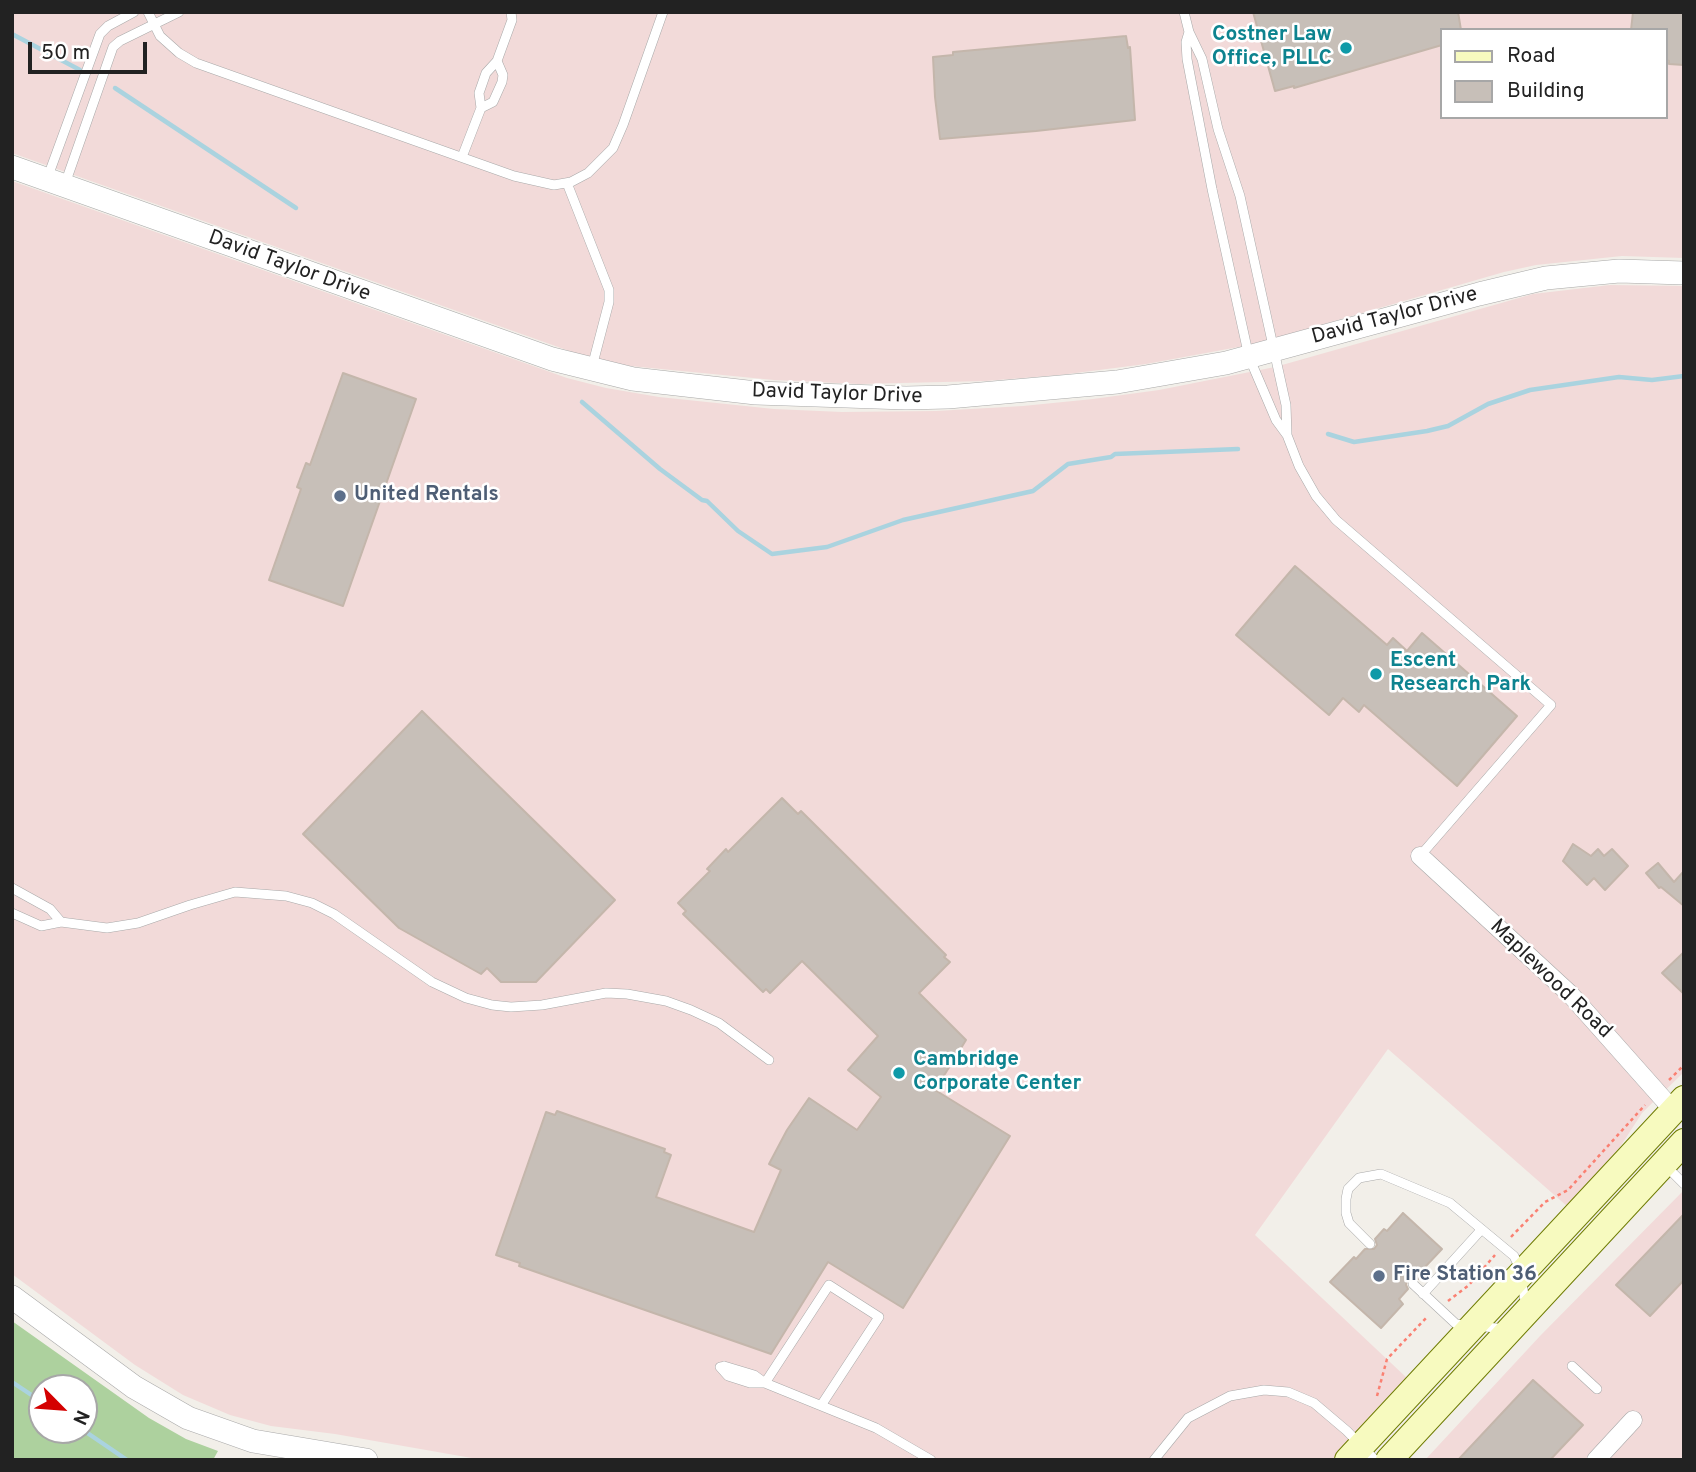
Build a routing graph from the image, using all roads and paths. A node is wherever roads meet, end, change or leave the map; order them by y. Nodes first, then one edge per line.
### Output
1 (134, 12) edge
2 (148, 12) edge
3 (179, 12) edge
4 (511, 12) edge
5 (663, 12) edge
6 (1184, 12) edge
7 (153, 25) junction
8 (1189, 32) junction
9 (497, 61) junction
10 (481, 108) junction
11 (71, 113) junction
12 (88, 119) junction
13 (462, 157) junction
14 (12, 167) edge
15 (56, 183) junction
16 (567, 183) junction
17 (1684, 273) edge
18 (1274, 351) junction
19 (1250, 357) junction
20 (591, 371) junction
21 (1287, 435) junction
22 (1420, 856) joint
23 (12, 888) edge
24 (12, 913) edge
25 (61, 922) junction
26 (769, 1060) dead end
27 (1684, 1065) edge
28 (1676, 1095) edge
29 (1645, 1105) dead end
30 (1684, 1142) edge
31 (1664, 1164) junction
32 (1684, 1184) edge
33 (1480, 1230) junction
34 (1510, 1238) dead end
35 (1370, 1244) dead end
36 (1495, 1255) dead end
37 (1521, 1275) junction
38 (1413, 1284) dead end
39 (1423, 1294) junction
40 (12, 1297) edge
41 (1453, 1297) dead end
42 (1423, 1320) dead end
43 (1519, 1320) junction
44 (1472, 1326) junction
45 (1572, 1366) dead end
46 (1597, 1389) dead end
47 (822, 1404) junction
48 (1371, 1404) dead end
49 (1633, 1420) dead end
50 (1361, 1455) edge
51 (366, 1460) edge
52 (931, 1460) edge
53 (1154, 1460) edge
54 (1389, 1460) edge
55 (1596, 1460) edge

1 - 11 lane
2 - 7 lane
3 - 7 lane
4 - 9 lane
5 - 16 lane
6 - 8 lane
7 - 12 lane
7 - 13 lane
8 - 18 lane
8 - 19 lane
9 - 10 lane
9 - 10 lane
10 - 13 lane
11 - 12 lane
11 - 15 lane
12 - 15 lane
13 - 16 lane
14 - 15 street, David Taylor Drive
15 - 20 street, David Taylor Drive
16 - 20 lane
17 - 18 street, David Taylor Drive
18 - 19 street, David Taylor Drive
18 - 21 lane
19 - 20 street, David Taylor Drive
19 - 21 lane
21 - 22 lane
22 - 28 street, Maplewood Road
23 - 25 lane
24 - 25 lane
25 - 26 lane
27 - 28 path
28 - 37 main road
29 - 34 path
30 - 31 main road
31 - 32 lane
31 - 43 main road
33 - 35 lane
33 - 37 lane
33 - 39 lane
36 - 41 path
37 - 43 lane
37 - 44 main road
38 - 39 lane
39 - 44 lane
40 - 51 street
42 - 48 path
43 - 44 lane
43 - 54 main road
44 - 50 main road
45 - 46 lane
47 - 47 lane
47 - 52 lane
49 - 55 street
50 - 53 lane

